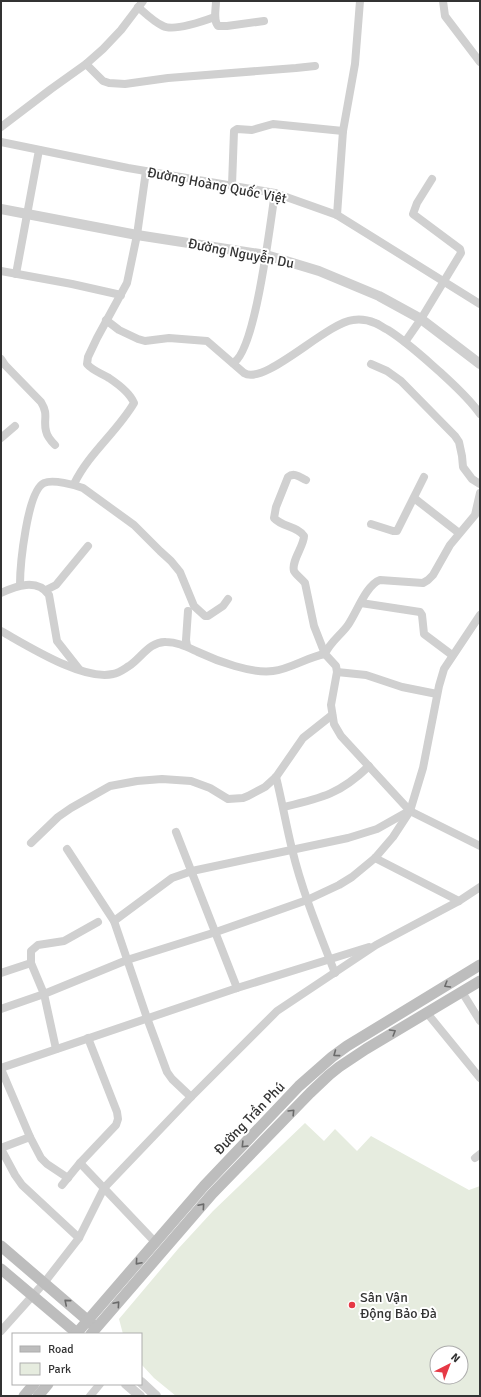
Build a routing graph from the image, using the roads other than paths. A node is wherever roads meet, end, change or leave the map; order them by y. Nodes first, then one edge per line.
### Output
1 (216, 1) edge
2 (360, 1) edge
3 (443, 1) edge
4 (141, 4) edge
5 (215, 17) junction
6 (264, 21) dead end
7 (480, 62) edge
8 (86, 64) junction
9 (315, 66) dead end
10 (1, 127) edge
11 (343, 131) junction
12 (1, 142) edge
13 (39, 150) junction
14 (146, 171) junction
15 (432, 179) dead end
16 (232, 185) junction
17 (275, 193) junction
18 (1, 209) edge
19 (28, 214) junction
20 (337, 215) junction
21 (137, 235) junction
22 (266, 256) junction
23 (1, 271) edge
24 (16, 274) junction
25 (444, 282) junction
26 (120, 295) junction
27 (480, 304) edge
28 (421, 319) junction
29 (106, 320) junction
30 (405, 342) junction
31 (1, 359) edge
32 (233, 363) junction
33 (371, 364) dead end
34 (480, 364) edge
35 (480, 414) edge
36 (15, 426) dead end
37 (1, 438) edge
38 (55, 445) dead end
39 (424, 477) dead end
40 (306, 480) dead end
41 (74, 484) junction
42 (480, 484) edge
43 (480, 493) edge
44 (414, 498) junction
45 (371, 524) dead end
46 (459, 533) junction
47 (88, 546) dead end
48 (20, 585) junction
49 (46, 590) junction
50 (1, 593) edge
51 (228, 599) dead end
52 (361, 603) junction
53 (188, 611) dead end
54 (480, 615) edge
55 (1, 631) edge
56 (187, 646) junction
57 (325, 654) junction
58 (452, 655) junction
59 (79, 670) junction
60 (337, 672) junction
61 (437, 694) junction
62 (332, 715) junction
63 (369, 766) junction
64 (276, 777) junction
65 (284, 807) junction
66 (410, 811) junction
67 (176, 832) dead end
68 (31, 844) dead end
69 (480, 846) edge
70 (292, 849) junction
71 (67, 850) dead end
72 (375, 858) junction
73 (192, 870) junction
74 (480, 887) edge
75 (307, 900) junction
76 (459, 901) junction
77 (114, 920) junction
78 (98, 922) dead end
79 (216, 932) junction
80 (376, 945) junction
81 (329, 958) junction
82 (127, 960) junction
83 (31, 964) junction
84 (480, 965) edge
85 (1, 973) edge
86 (335, 973) junction
87 (480, 981) edge
88 (237, 988) junction
89 (462, 992) junction
90 (44, 994) junction
91 (1, 1009) edge
92 (427, 1013) junction
93 (147, 1018) junction
94 (480, 1021) edge
95 (88, 1038) junction
96 (56, 1049) junction
97 (1, 1068) edge
98 (480, 1078) edge
99 (191, 1097) junction
100 (30, 1137) junction
101 (1, 1149) edge
102 (80, 1163) junction
103 (68, 1178) junction
104 (62, 1185) dead end
105 (104, 1188) junction
106 (79, 1238) junction
107 (155, 1242) junction
108 (1, 1246) edge
109 (1, 1269) edge
110 (44, 1283) junction
111 (32, 1296) junction
112 (88, 1320) junction
113 (1, 1331) edge
114 (97, 1332) edge
115 (76, 1333) edge
116 (78, 1333) edge
117 (142, 1383) edge
118 (33, 1385) edge
119 (47, 1385) edge
120 (99, 1385) edge
121 (127, 1385) edge
122 (24, 1396) edge
123 (38, 1396) edge
124 (90, 1396) edge
125 (140, 1396) edge
126 (156, 1396) edge

1 - 5 street
2 - 11 street
3 - 7 street
4 - 5 street
4 - 8 street
5 - 6 street
8 - 9 street
8 - 10 street
11 - 16 street
11 - 20 street
12 - 13 street, Đường Hoàng Quốc Việt
13 - 14 street, Đường Hoàng Quốc Việt
13 - 19 street
14 - 16 street, Đường Hoàng Quốc Việt
14 - 21 street
15 - 25 street
16 - 17 street, Đường Hoàng Quốc Việt
17 - 20 street, Đường Hoàng Quốc Việt
17 - 22 street
18 - 19 street, Đường Nguyễn Du
19 - 21 street, Đường Nguyễn Du
19 - 24 street
20 - 25 street, Đường Hoàng Quốc Việt
21 - 22 street, Đường Nguyễn Du
21 - 26 street
22 - 28 street, Đường Nguyễn Du
22 - 32 street
23 - 24 street
24 - 26 street
25 - 27 street, Đường Hoàng Quốc Việt
25 - 28 street
26 - 29 street
28 - 30 street
28 - 34 street, Đường Nguyễn Du
29 - 32 street
29 - 41 street
30 - 32 street
30 - 35 street
31 - 38 street
33 - 42 street
36 - 37 street
39 - 44 street
40 - 57 street
41 - 48 street
41 - 51 street
43 - 46 street
44 - 45 street
44 - 46 street
46 - 52 street
47 - 49 street
48 - 49 street
48 - 50 street
49 - 59 street
52 - 57 street
52 - 58 street
53 - 56 street
54 - 58 street
55 - 59 street
56 - 57 street
56 - 59 street
57 - 60 street
58 - 61 street
60 - 61 street
60 - 62 street
61 - 66 street
62 - 63 street
62 - 64 street
63 - 65 street
63 - 66 street
64 - 65 street
64 - 68 street
65 - 70 street
66 - 69 street
66 - 70 street
66 - 72 street
67 - 73 street
70 - 73 street
70 - 75 street
71 - 77 street
72 - 75 street
72 - 76 street
73 - 77 street
73 - 79 street
74 - 76 street
75 - 79 street
75 - 81 street
76 - 80 street
77 - 82 street
78 - 83 street
79 - 82 street
79 - 88 street
80 - 81 street
80 - 86 street
81 - 86 street
81 - 88 street
82 - 90 street
82 - 93 street
83 - 85 street
83 - 90 street
84 -> 107 main road, Đường Trần Phú
86 - 99 street
87 - 89 main road, Đường Trần Phú
88 - 93 street
89 - 92 main road, Đường Trần Phú
89 - 94 street
90 - 91 street
90 - 96 street
92 - 98 street
114 -> 92 main road, Đường Trần Phú
93 - 95 street
93 - 99 street
95 - 96 street
95 - 102 street
96 - 97 street
97 - 100 street
99 - 105 street
100 - 101 street
100 - 103 street
101 - 106 street
102 - 103 street
102 - 105 street
103 - 104 street
105 - 106 street
105 - 107 street
106 - 110 street
107 -> 112 main road, Đường Trần Phú
108 - 110 main road
109 - 111 main road
110 - 111 street
112 -> 110 main road
111 - 113 street
111 - 115 main road
112 - 114 main road
112 - 116 main road, Đường Trần Phú
117 - 126 street
118 - 122 main road
119 - 123 main road
120 - 124 street
121 - 125 street

